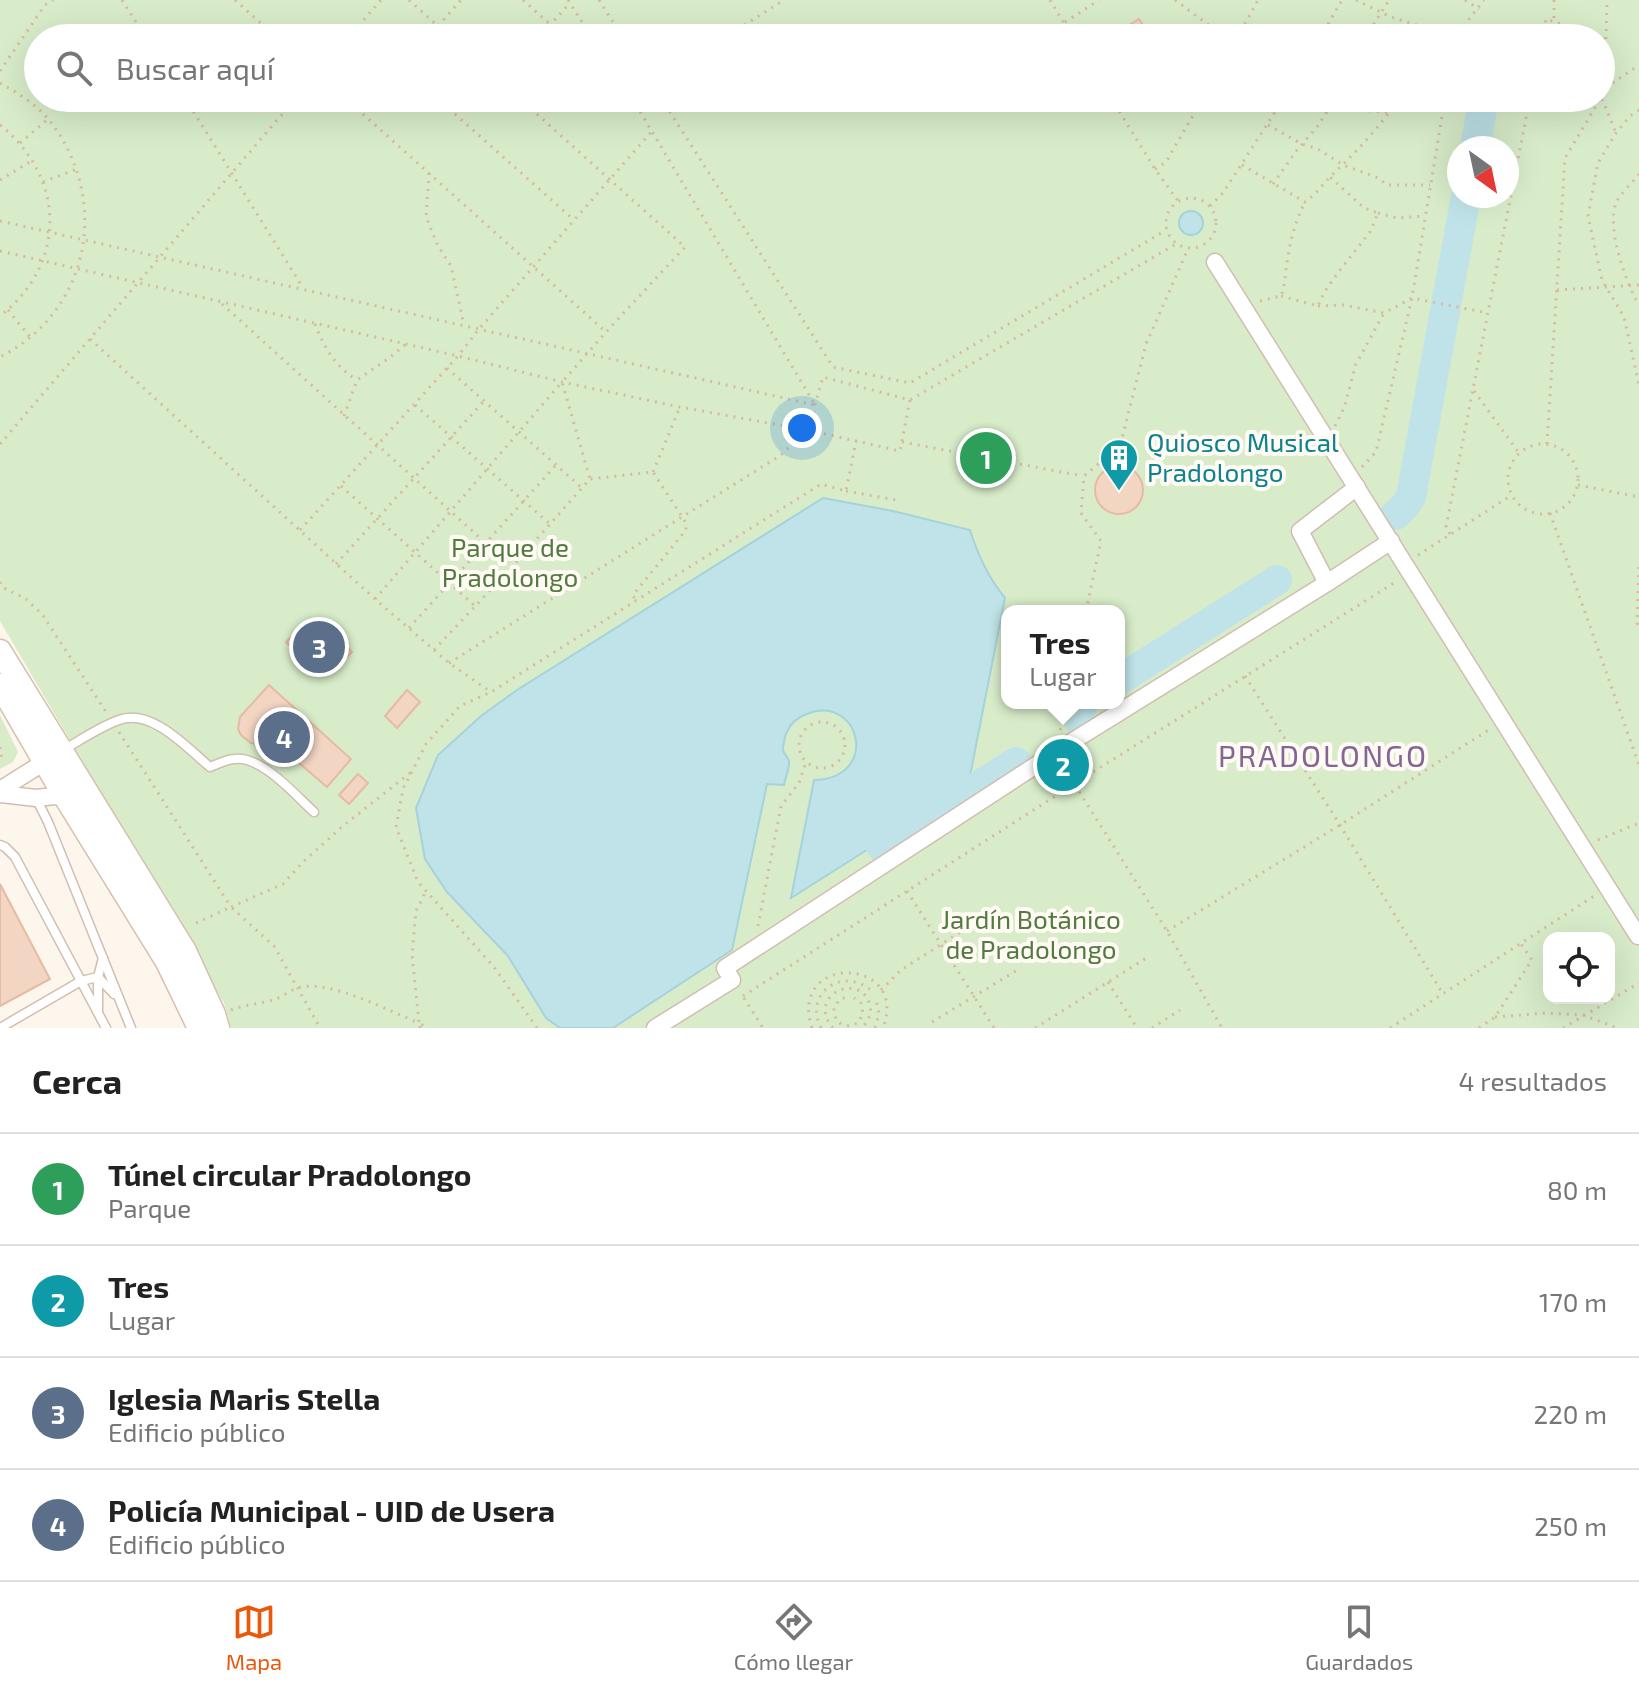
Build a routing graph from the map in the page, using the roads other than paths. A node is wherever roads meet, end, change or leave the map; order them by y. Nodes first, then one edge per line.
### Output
1 (1215, 262) dead end
2 (1353, 481) junction
3 (1391, 541) junction
4 (1327, 583) junction
5 (0, 651) edge
6 (0, 685) edge
7 (1124, 709) edge
8 (1125, 709) edge
9 (53, 757) junction
10 (0, 792) edge
11 (65, 797) junction
12 (36, 798) junction
13 (314, 812) dead end
14 (0, 845) edge
15 (1638, 936) edge
16 (103, 957) junction
17 (98, 977) junction
18 (81, 981) junction
19 (120, 1000) junction
20 (98, 1013) junction
21 (211, 1024) edge
22 (0, 1028) edge
23 (106, 1028) edge
24 (131, 1028) edge
25 (655, 1028) edge

1 - 2 street
2 - 3 street
2 - 4 street
3 - 4 street
3 - 15 street
4 - 8 street
5 - 9 street
6 - 9 street
7 - 25 street
9 - 10 street
9 - 11 street
9 - 13 lane
9 - 21 street
10 - 12 street
11 - 12 street
11 - 21 street
12 - 16 lane
14 - 18 lane
16 - 17 lane
16 - 19 lane
17 - 18 lane
17 - 19 lane
17 - 20 lane
18 - 20 lane
18 - 22 lane
19 - 24 lane
20 - 23 lane

